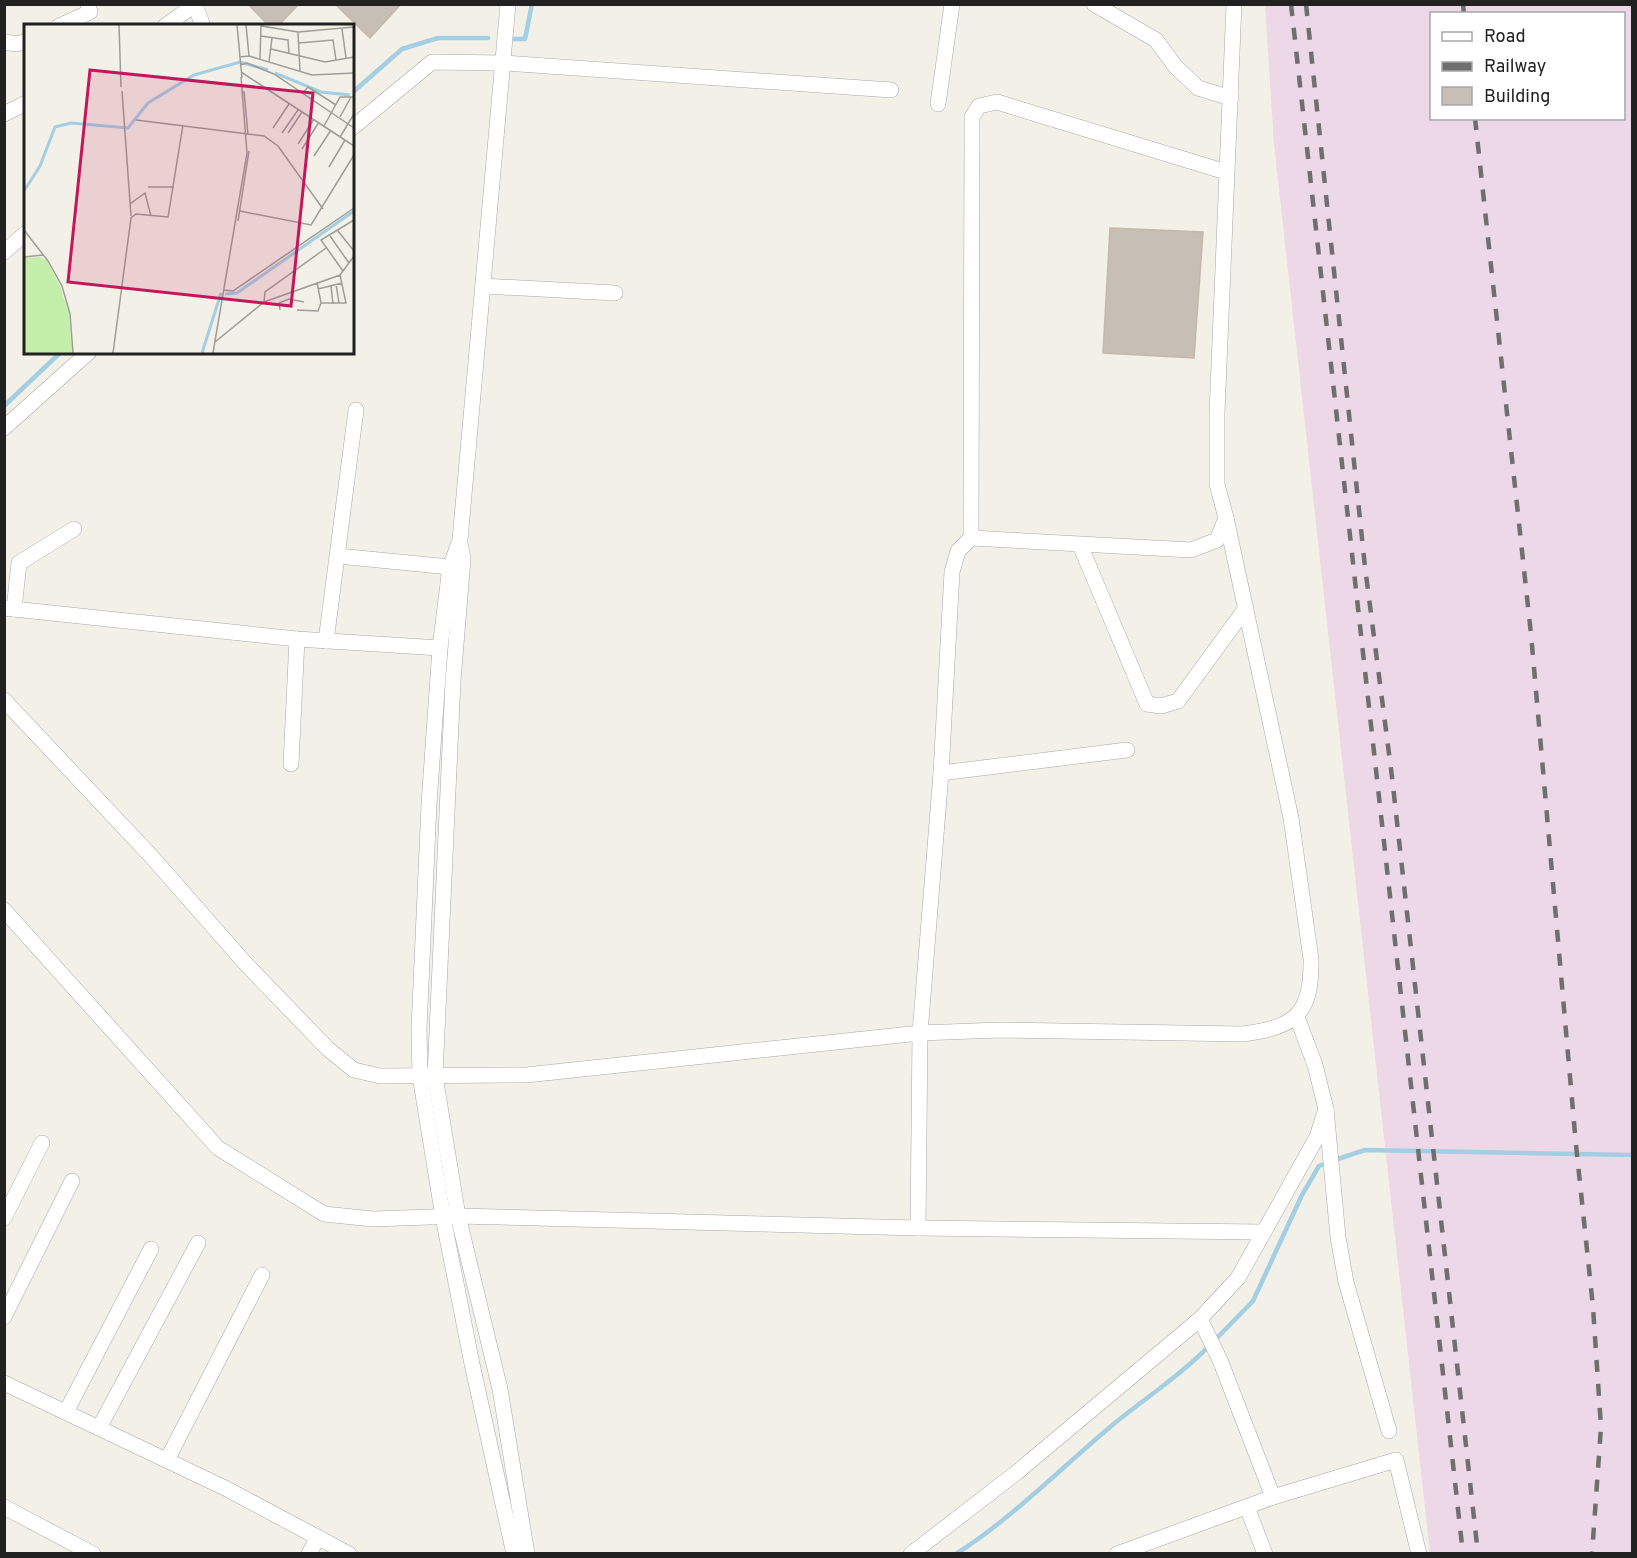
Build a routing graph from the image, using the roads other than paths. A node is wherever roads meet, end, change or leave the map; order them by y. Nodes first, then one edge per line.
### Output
1 (88, 4) edge
2 (508, 4) edge
3 (952, 4) edge
4 (1094, 4) edge
5 (1234, 4) edge
6 (196, 5) edge
7 (63, 24) edge
8 (168, 24) edge
9 (202, 24) edge
10 (503, 63) junction
11 (891, 90) dead end
12 (1231, 98) junction
13 (24, 104) edge
14 (938, 104) dead end
15 (4, 114) edge
16 (354, 126) edge
17 (1226, 172) junction
18 (24, 235) edge
19 (4, 252) edge
20 (483, 286) junction
21 (615, 293) dead end
22 (87, 354) edge
23 (356, 410) dead end
24 (4, 428) edge
25 (1226, 518) junction
26 (74, 529) dead end
27 (971, 538) junction
28 (460, 540) junction
29 (1080, 545) junction
30 (338, 556) junction
31 (450, 567) junction
32 (1246, 608) junction
33 (9, 609) edge
34 (297, 639) junction
35 (326, 641) junction
36 (440, 648) junction
37 (4, 700) edge
38 (1126, 750) dead end
39 (291, 764) dead end
40 (941, 773) junction
41 (4, 910) edge
42 (1297, 1017) junction
43 (921, 1033) junction
44 (427, 1076) junction
45 (1326, 1109) junction
46 (42, 1143) dead end
47 (72, 1181) dead end
48 (451, 1216) junction
49 (4, 1218) edge
50 (918, 1228) junction
51 (1263, 1232) junction
52 (198, 1243) dead end
53 (151, 1250) dead end
54 (262, 1275) dead end
55 (4, 1317) edge
56 (1202, 1323) junction
57 (4, 1383) edge
58 (66, 1412) junction
59 (99, 1428) junction
60 (1389, 1431) dead end
61 (167, 1460) junction
62 (1273, 1497) junction
63 (1247, 1507) junction
64 (4, 1508) edge
65 (318, 1537) junction
66 (83, 1551) edge
67 (309, 1554) edge
68 (349, 1554) edge
69 (514, 1554) edge
70 (527, 1554) edge
71 (911, 1554) edge
72 (1117, 1554) edge
73 (1265, 1554) edge
74 (1419, 1554) edge

1 - 7 street
2 - 10 street
3 - 14 street
4 - 12 street
5 - 12 street
6 - 8 street
6 - 9 street
10 - 11 street
10 - 16 street
10 - 20 street
12 - 17 street
13 - 15 street
17 - 25 street
17 - 27 street
18 - 19 street
20 - 21 street
20 - 28 street
22 - 24 street
23 - 30 street
25 - 29 street
25 - 32 street
26 - 33 street
27 - 29 street
27 - 40 street
28 - 31 street
28 - 44 street
29 - 32 street
30 - 31 street
30 - 35 street
31 - 36 street
32 - 42 street
33 - 34 street
34 - 35 street
34 - 39 street
35 - 36 street
36 - 44 street
37 - 44 street
38 - 40 street
40 - 43 street
41 - 48 street
42 - 43 street
42 - 45 street
43 - 44 street
43 - 50 street
44 - 48 street
45 - 51 street
45 - 60 street
46 - 49 street
47 - 55 street
48 - 50 street
48 - 69 street
48 - 70 street
50 - 51 street
51 - 56 street
52 - 59 street
53 - 58 street
54 - 61 street
56 - 62 street
56 - 71 street
57 - 58 street
58 - 59 street
59 - 61 street
61 - 65 street
62 - 63 street
62 - 74 street
63 - 72 street
63 - 73 street
64 - 66 street
65 - 67 street
65 - 68 street

